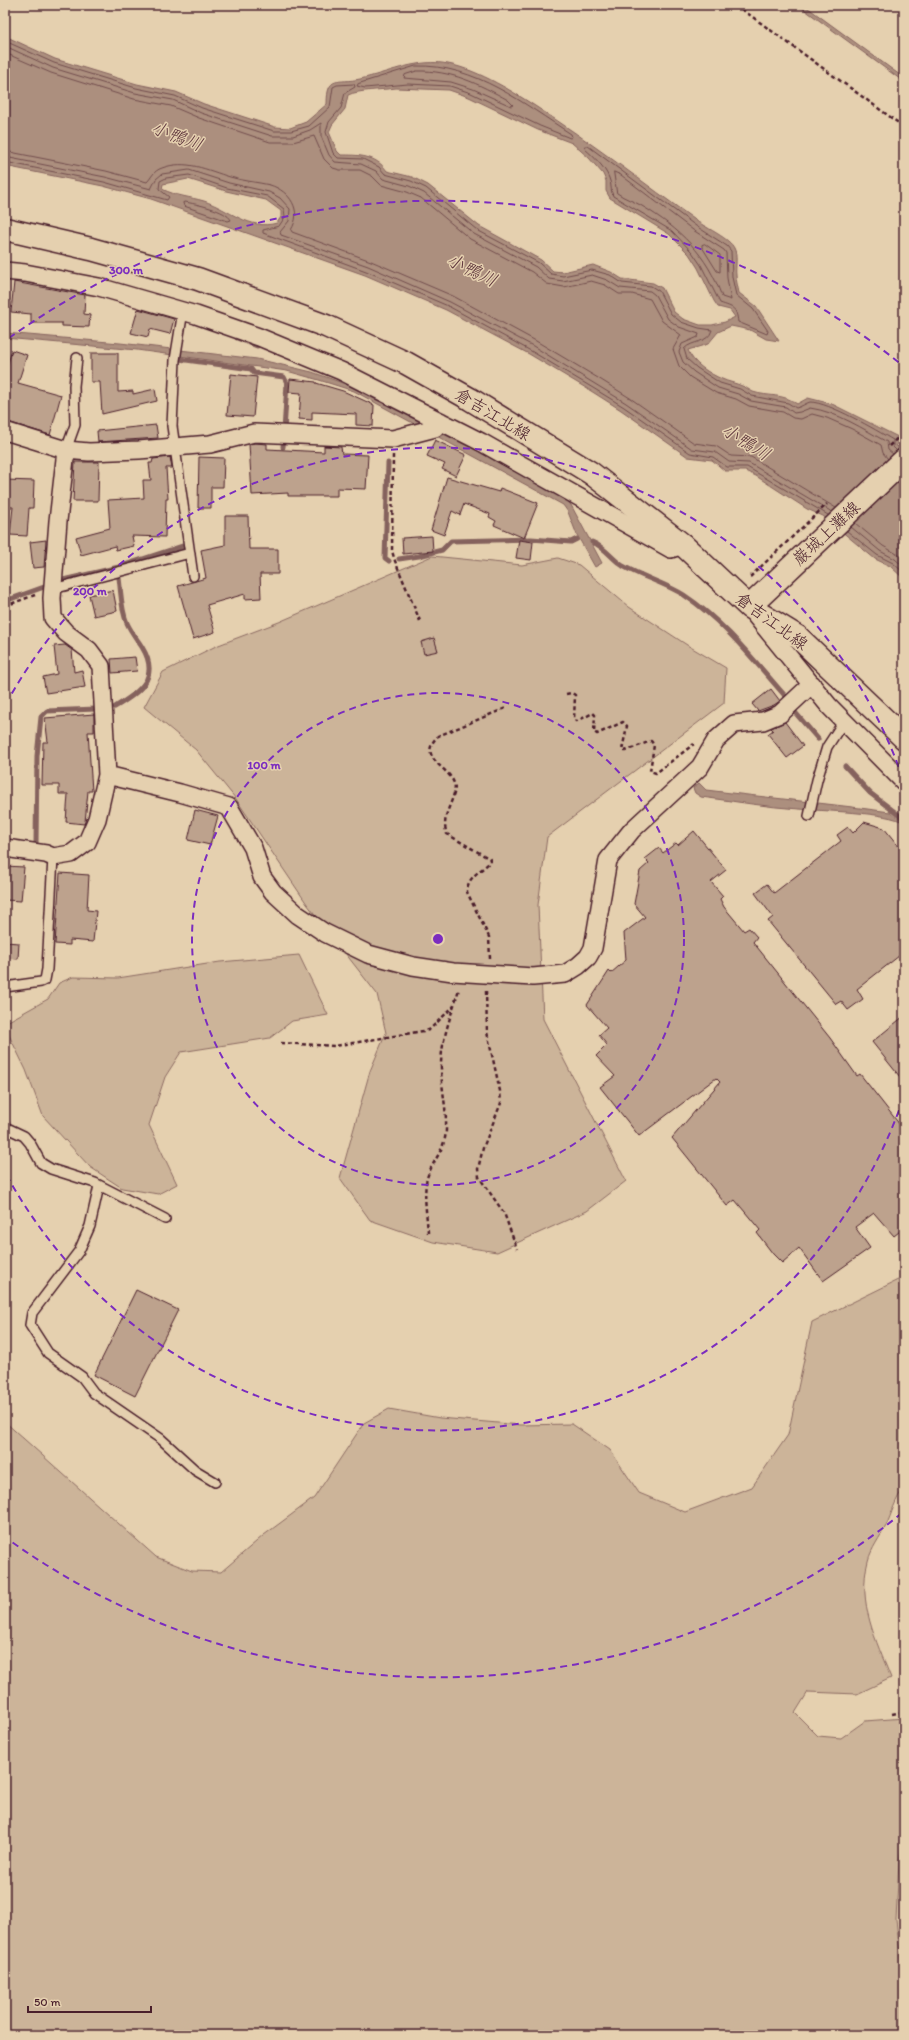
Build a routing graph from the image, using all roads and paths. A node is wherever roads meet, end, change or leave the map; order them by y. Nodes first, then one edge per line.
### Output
1 (736, 5) edge
2 (904, 127) edge
3 (7, 230) edge
4 (5, 271) edge
5 (182, 317) dead end
6 (77, 358) dead end
7 (440, 421) junction
8 (5, 432) edge
9 (393, 439) junction
10 (175, 448) junction
11 (66, 450) junction
12 (904, 460) edge
13 (683, 545) junction
14 (190, 553) junction
15 (193, 576) dead end
16 (53, 589) junction
17 (5, 606) edge
18 (749, 607) junction
19 (420, 621) dead end
20 (812, 684) junction
21 (566, 694) dead end
22 (506, 708) dead end
23 (844, 721) junction
24 (904, 738) edge
25 (712, 747) junction
26 (108, 775) junction
27 (904, 782) edge
28 (809, 816) dead end
29 (5, 848) edge
30 (53, 857) junction
31 (464, 972) junction
32 (487, 973) junction
33 (5, 987) edge
34 (455, 1004) junction
35 (281, 1043) dead end
36 (5, 1127) edge
37 (99, 1186) junction
38 (165, 1219) dead end
39 (428, 1233) dead end
40 (517, 1249) dead end
41 (215, 1482) dead end
42 (904, 1712) edge
43 (892, 1714) dead end

1 - 2 path
3 - 13 main road, 倉吉江北線
4 - 7 street
5 - 10 lane
6 - 11 lane
7 - 9 street
7 - 13 street
8 - 11 street
9 - 10 street
9 - 19 path
10 - 11 street
10 - 14 lane
11 - 16 street
12 - 18 main road, 巌城上灘線
13 - 18 main road, 倉吉江北線
14 - 15 lane
14 - 16 lane
16 - 17 path
16 - 26 street
18 - 20 street
18 - 24 main road, 倉吉江北線
20 - 23 street
20 - 25 street
21 - 25 path
22 - 32 path
23 - 27 street
23 - 28 lane
25 - 32 street
26 - 30 street
26 - 31 street
29 - 30 street
30 - 33 lane
31 - 32 street
31 - 34 path
32 - 40 path
34 - 35 path
34 - 39 path
36 - 37 lane
37 - 38 lane
37 - 41 lane
42 - 43 path

